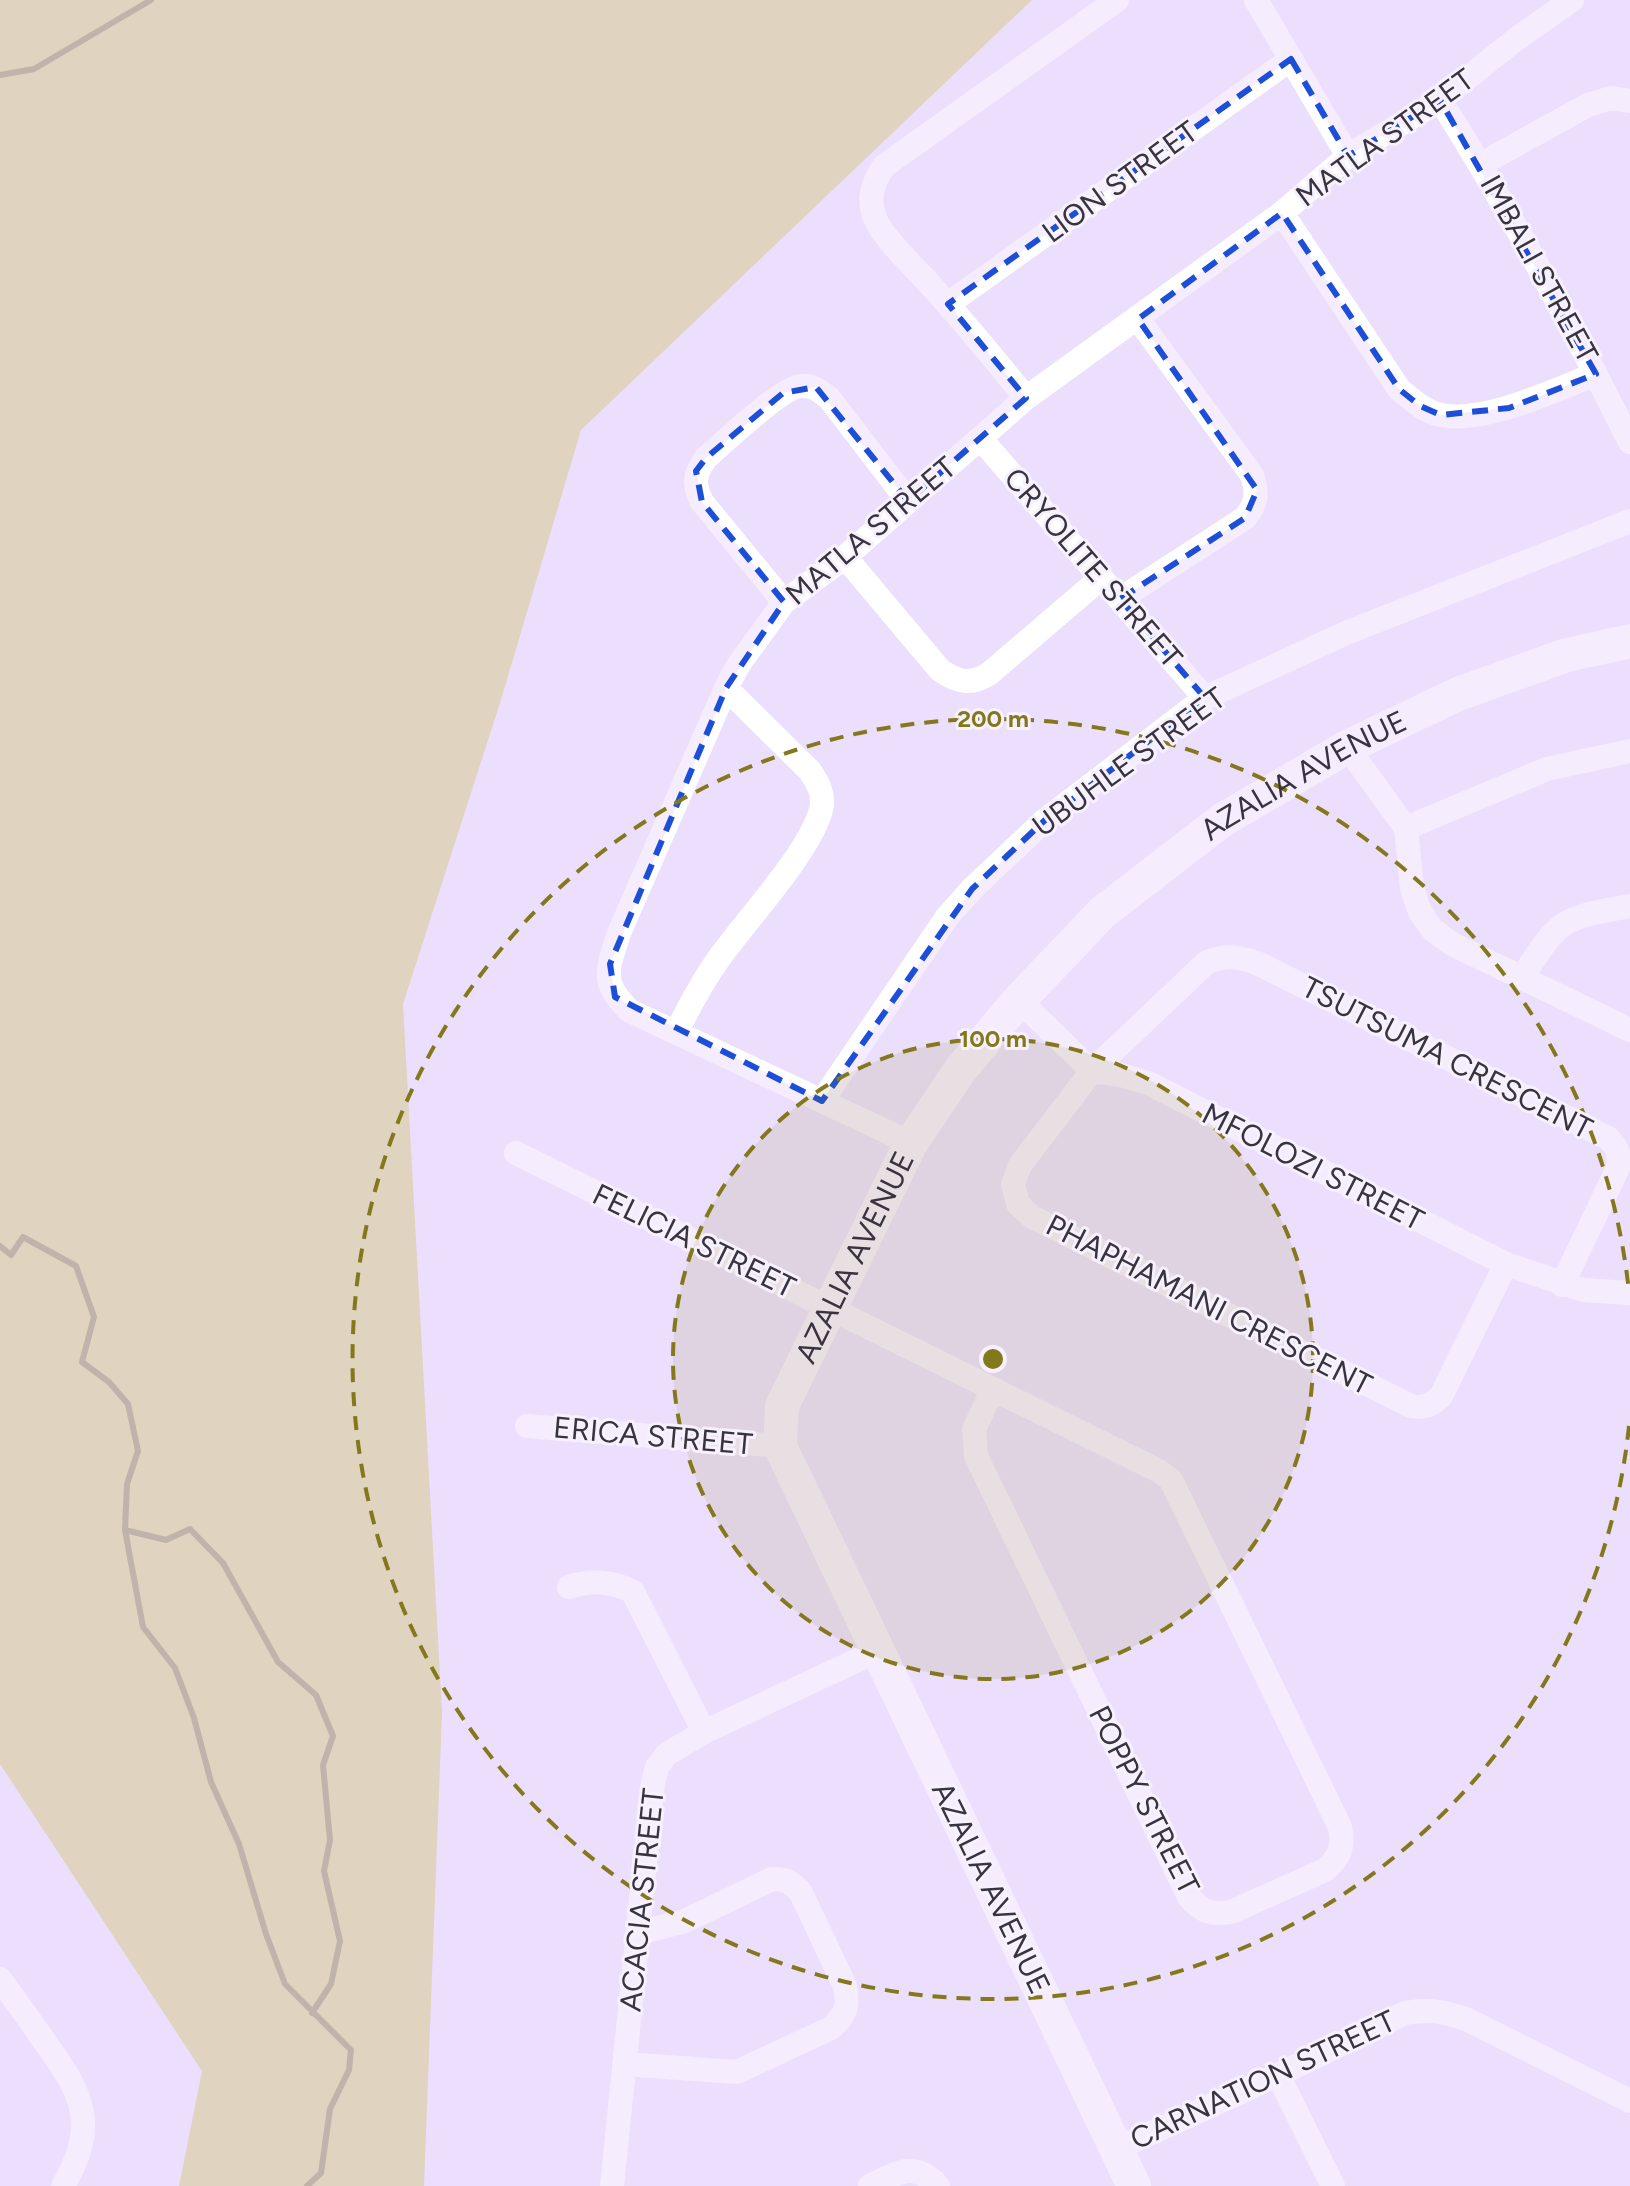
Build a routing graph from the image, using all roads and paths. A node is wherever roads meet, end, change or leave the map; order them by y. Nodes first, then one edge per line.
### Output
1 (1117, 0) edge
2 (1256, 0) edge
3 (1572, 0) edge
4 (1291, 59) junction
5 (1440, 100) junction
6 (1630, 101) edge
7 (1348, 156) junction
8 (1481, 164) junction
9 (1282, 213) junction
10 (948, 304) junction
11 (1138, 319) junction
12 (1596, 374) junction
13 (1026, 398) junction
14 (980, 438) junction
15 (1630, 442) edge
16 (908, 501) junction
17 (1630, 521) edge
18 (845, 557) junction
19 (1101, 578) junction
20 (1120, 599) junction
21 (784, 602) junction
22 (1630, 641) edge
23 (726, 688) junction
24 (1205, 698) junction
25 (1347, 747) junction
26 (1630, 751) edge
27 (1406, 828) junction
28 (1630, 906) edge
29 (1223, 956) joint
30 (1523, 976) junction
31 (1019, 1000) junction
32 (1630, 1030) edge
33 (677, 1031) junction
34 (1092, 1071) junction
35 (822, 1101) junction
36 (911, 1143) junction
37 (516, 1153) dead end
38 (1506, 1264) junction
39 (1562, 1285) junction
40 (1630, 1293) edge
41 (829, 1308) junction
42 (993, 1389) junction
43 (527, 1426) dead end
44 (780, 1446) junction
45 (1171, 1480) joint
46 (569, 1587) dead end
47 (877, 1651) junction
48 (704, 1732) junction
49 (638, 1933) junction
50 (0, 1979) edge
51 (624, 2064) junction
52 (1278, 2075) junction
53 (1630, 2101) edge
54 (1116, 2149) junction
55 (63, 2186) edge
56 (612, 2186) edge
57 (870, 2186) edge
58 (938, 2186) edge
59 (1134, 2186) edge
60 (1333, 2186) edge

1 - 10 street
2 - 4 street
3 - 5 street, MATLA STREET
4 - 7 street
4 - 10 street, LION STREET
5 - 7 street, MATLA STREET
5 - 8 street, IMBALI STREET
6 - 8 street
7 - 9 street, MATLA STREET
8 - 12 street, IMBALI STREET
9 - 11 street, MATLA STREET
9 - 12 street
10 - 13 street
11 - 13 street, MATLA STREET
11 - 20 street
12 - 15 street, IMBALI STREET
13 - 14 street, MATLA STREET
14 - 16 street, MATLA STREET
14 - 19 street, CRYOLITE STREET
16 - 18 street, MATLA STREET
16 - 21 street
17 - 24 street, UBUHLE STREET
18 - 19 street
18 - 21 street, MATLA STREET
19 - 20 street, CRYOLITE STREET
20 - 24 street, CRYOLITE STREET
21 - 23 street, MATLA STREET
22 - 25 street, AZALIA AVENUE
23 - 33 street, MATLA STREET
23 - 33 street
24 - 35 street, UBUHLE STREET
25 - 27 street
25 - 31 street, AZALIA AVENUE
26 - 27 street
27 - 30 street
28 - 30 street
29 - 34 street, PHAPHAMANI CRESCENT
29 - 39 street, TSUTSUMA CRESCENT
30 - 32 street
31 - 34 street
31 - 36 street, AZALIA AVENUE
33 - 35 street, MATLA STREET
34 - 38 street, MFOLOZI STREET
34 - 38 street, PHAPHAMANI CRESCENT
35 - 36 street, MATLA STREET
36 - 41 street, AZALIA AVENUE
37 - 41 street, FELICIA STREET
38 - 39 street, MFOLOZI STREET
39 - 40 street, MFOLOZI STREET
41 - 42 street, FELICIA STREET
41 - 44 street, AZALIA AVENUE
42 - 45 street, FELICIA STREET
42 - 45 street, POPPY STREET
43 - 44 street, ERICA STREET
44 - 47 street, AZALIA AVENUE
46 - 48 street
47 - 48 street, ACACIA STREET
47 - 54 street, AZALIA AVENUE
48 - 49 street, ACACIA STREET
49 - 51 street, ACACIA STREET
49 - 51 street
50 - 55 street
51 - 56 street, ACACIA STREET
52 - 53 street, CARNATION STREET
52 - 54 street, CARNATION STREET
52 - 60 street
54 - 59 street, AZALIA AVENUE
57 - 58 street

